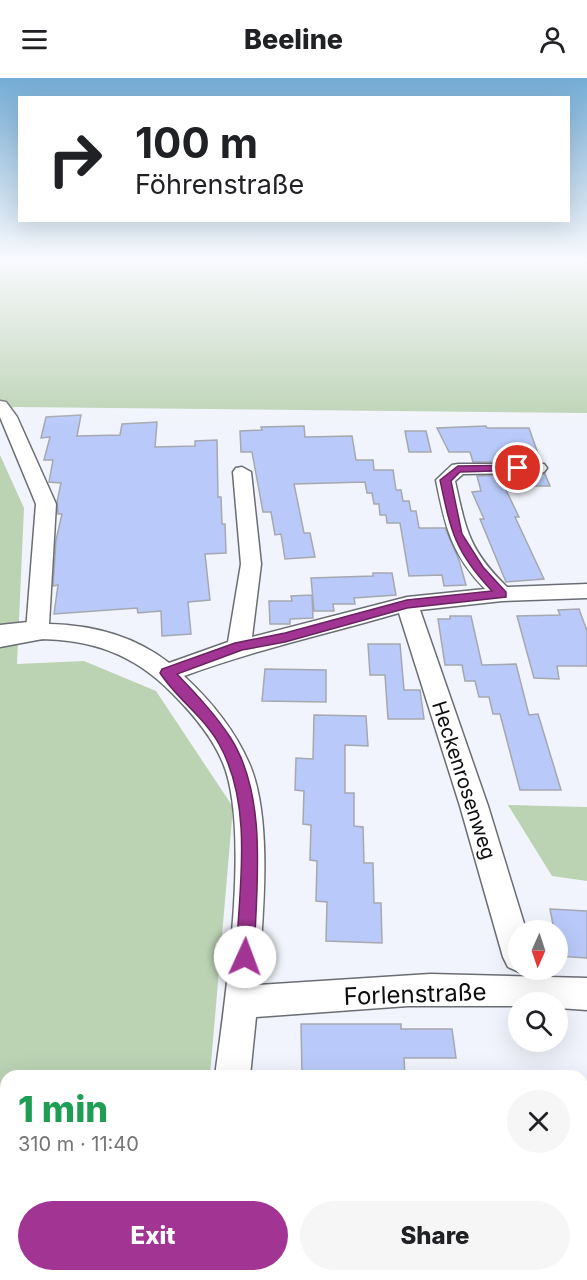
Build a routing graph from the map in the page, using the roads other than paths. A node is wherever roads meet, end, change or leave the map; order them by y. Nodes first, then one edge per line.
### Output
1 (0, 406) edge
2 (538, 468) dead end
3 (242, 472) dead end
4 (587, 591) edge
5 (502, 594) junction
6 (407, 604) junction
7 (37, 631) junction
8 (0, 636) edge
9 (239, 646) junction
10 (167, 673) junction
11 (508, 920) edge
12 (526, 980) edge
13 (587, 994) edge
14 (243, 1001) junction
15 (233, 1070) edge

1 - 7 street
2 - 5 street
3 - 9 street
4 - 5 street
5 - 6 street
6 - 9 street
6 - 11 street, Heckenrosenweg
7 - 8 street
7 - 10 street
9 - 10 street
10 - 14 street
12 - 13 street, Forlenstraße
12 - 14 street, Forlenstraße
14 - 15 street

